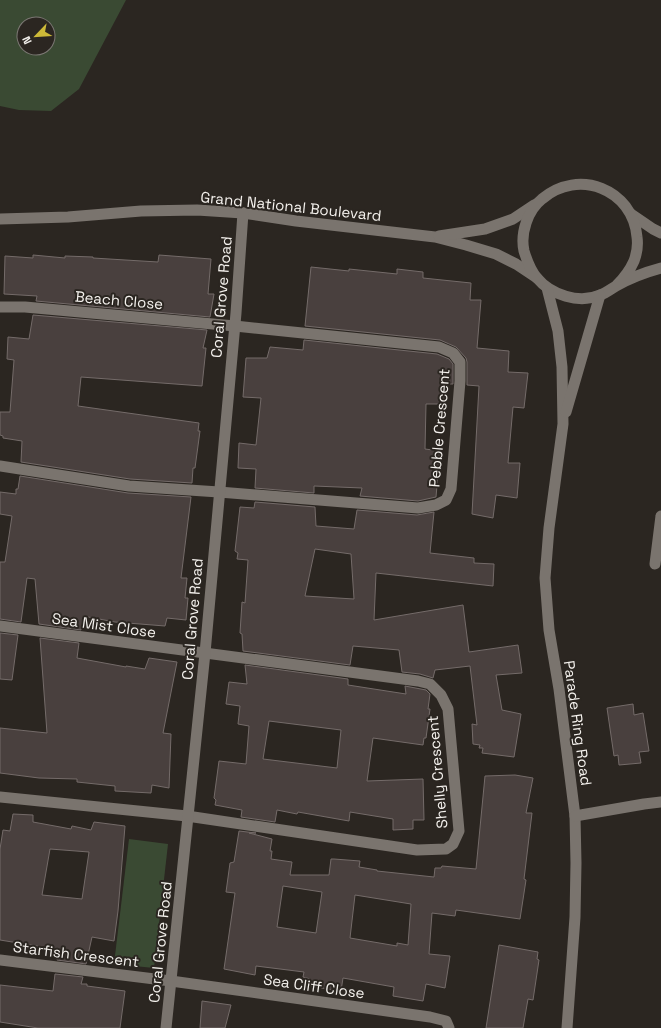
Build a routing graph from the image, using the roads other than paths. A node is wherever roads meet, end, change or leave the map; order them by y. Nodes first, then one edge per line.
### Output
1 (537, 203) junction
2 (243, 213) junction
3 (631, 214) junction
4 (0, 219) edge
5 (661, 233) edge
6 (435, 237) junction
7 (661, 268) edge
8 (537, 278) junction
9 (617, 285) junction
10 (547, 288) junction
11 (600, 295) junction
12 (0, 307) edge
13 (234, 326) junction
14 (563, 424) junction
15 (0, 466) edge
16 (219, 492) junction
17 (661, 516) edge
18 (655, 564) dead end
19 (0, 626) edge
20 (204, 653) junction
21 (0, 797) edge
22 (661, 802) edge
23 (187, 816) junction
24 (575, 816) junction
25 (0, 960) edge
26 (171, 981) junction
27 (166, 1028) edge
28 (449, 1028) edge
29 (567, 1028) edge

1 - 3 street
1 - 6 street, Grand National Boulevard
1 - 8 street
2 - 4 street, Grand National Boulevard
2 - 6 street, Grand National Boulevard
2 - 13 street, Coral Grove Road
3 - 5 street
3 - 9 street
6 - 8 street, Grand National Boulevard
7 - 9 street
8 - 10 street
9 - 11 street
10 - 11 street
10 - 14 street, Parade Ring Road
11 - 14 street, Parade Ring Road
12 - 13 street, Beach Close
13 - 16 street, Coral Grove Road
13 - 16 street, Pebble Crescent
14 - 24 street, Parade Ring Road
15 - 16 street
16 - 20 street, Coral Grove Road
17 - 18 street
19 - 20 street, Sea Mist Close
20 - 23 street, Coral Grove Road
20 - 23 street, Shelly Crescent
21 - 23 street
22 - 24 street
23 - 26 street, Coral Grove Road
24 - 29 street, Parade Ring Road
25 - 26 street, Starfish Crescent
26 - 27 street, Coral Grove Road
26 - 28 street, Sea Cliff Close

